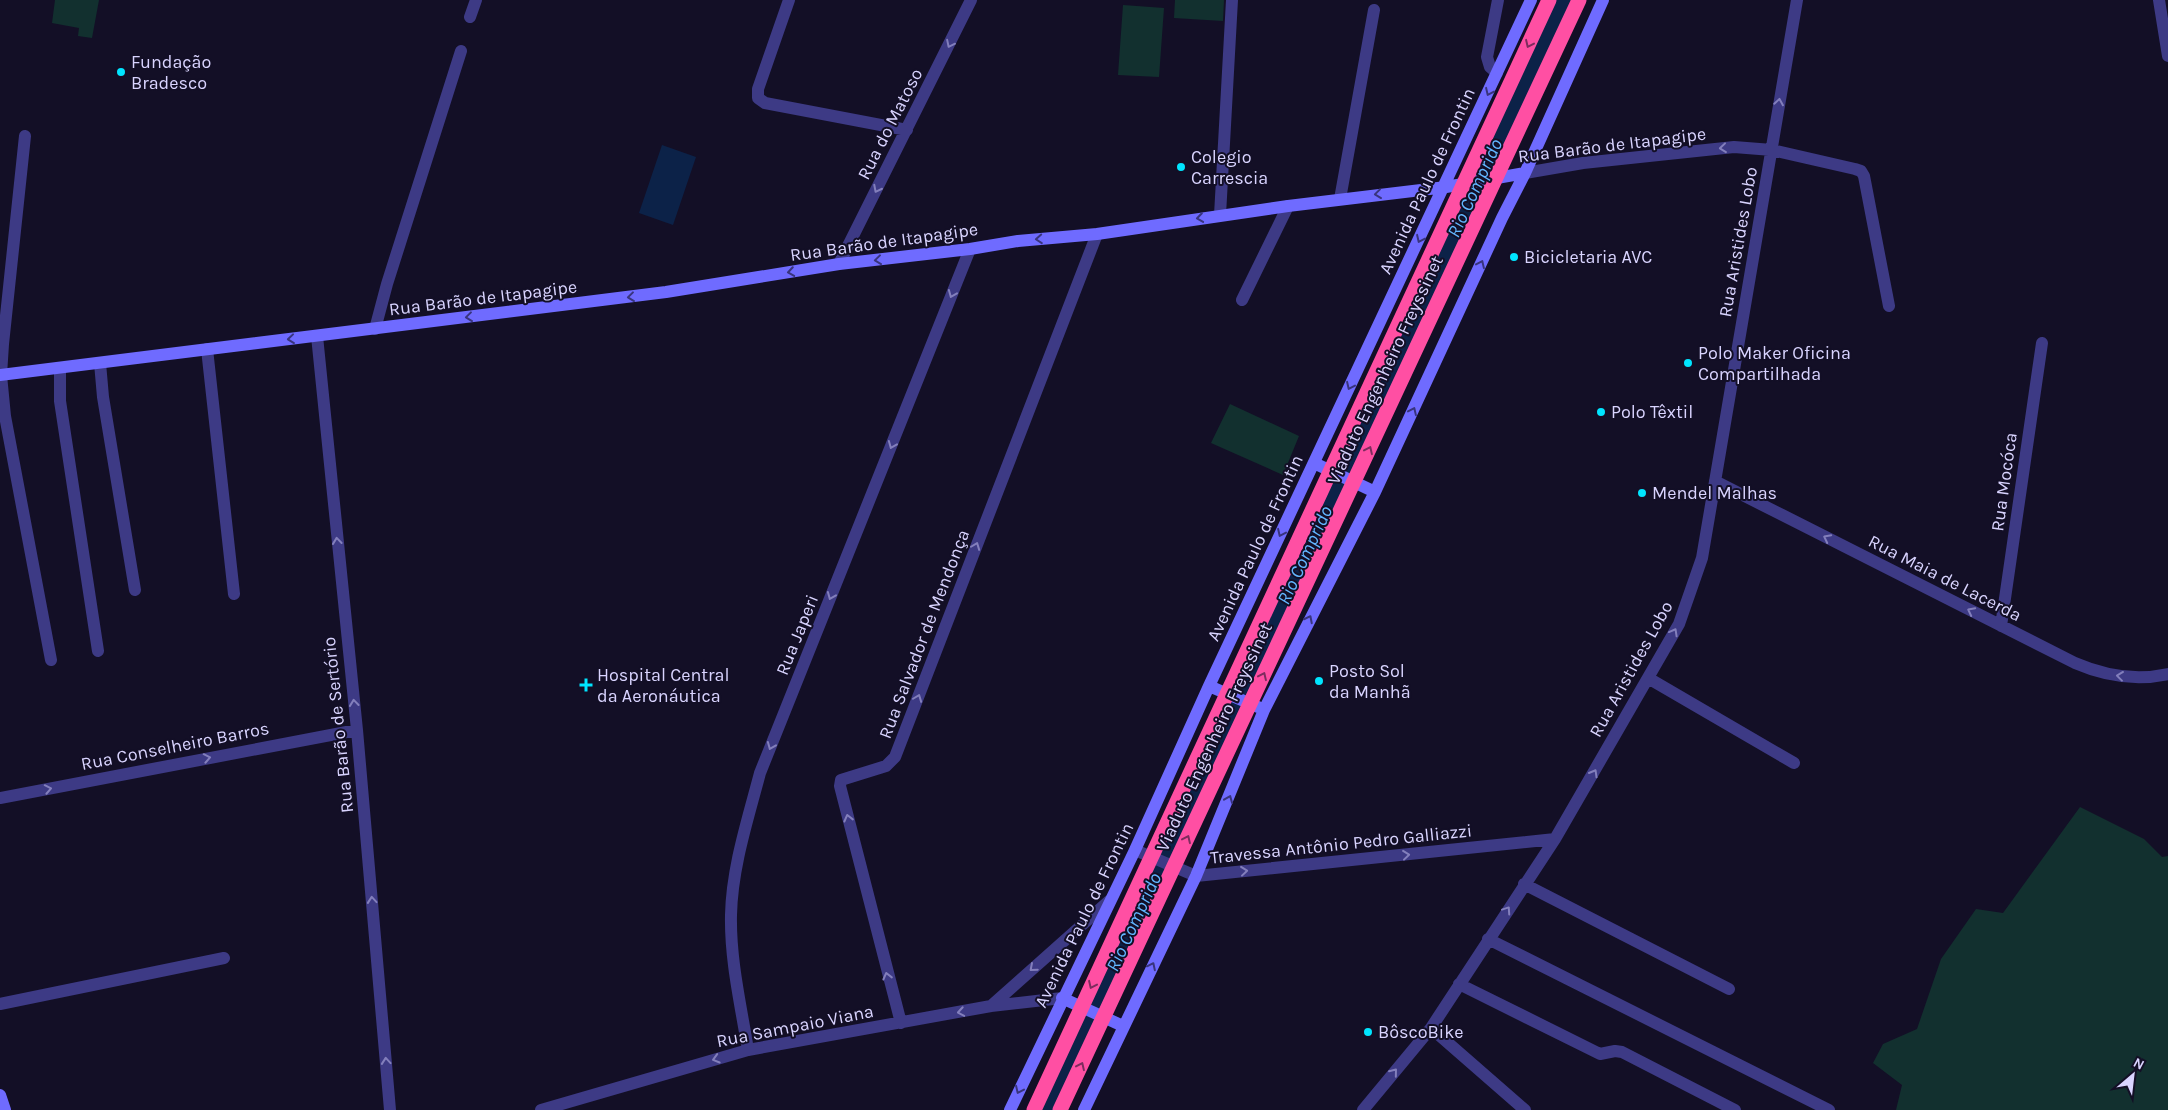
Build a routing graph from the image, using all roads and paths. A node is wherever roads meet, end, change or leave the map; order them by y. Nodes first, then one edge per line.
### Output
1 (476, 0) edge
2 (788, 0) edge
3 (971, 0) edge
4 (1232, 0) edge
5 (1498, 0) edge
6 (1531, 0) edge
7 (1550, 0) edge
8 (1579, 0) edge
9 (1603, 0) edge
10 (1797, 0) edge
11 (2159, 0) edge
12 (1374, 10) dead end
13 (470, 17) dead end
14 (461, 51) dead end
15 (2168, 56) edge
16 (1497, 73) junction
17 (907, 130) junction
18 (25, 136) dead end
19 (1772, 150) junction
20 (1523, 173) junction
21 (1445, 187) junction
22 (1340, 199) junction
23 (1288, 206) junction
24 (1220, 215) junction
25 (1097, 234) junction
26 (970, 249) junction
27 (839, 264) junction
28 (1242, 300) dead end
29 (1889, 306) dead end
30 (375, 329) junction
31 (317, 336) junction
32 (2042, 343) dead end
33 (207, 349) junction
34 (100, 363) junction
35 (60, 368) junction
36 (1, 375) edge
37 (1314, 463) junction
38 (1715, 481) junction
39 (1375, 492) junction
40 (135, 590) dead end
41 (234, 594) dead end
42 (2001, 626) junction
43 (98, 651) dead end
44 (51, 660) dead end
45 (2168, 674) edge
46 (1648, 678) junction
47 (1210, 686) junction
48 (1264, 710) junction
49 (357, 730) junction
50 (1794, 763) dead end
51 (0, 798) edge
52 (1555, 839) junction
53 (1135, 850) junction
54 (1196, 876) junction
55 (1524, 884) junction
56 (1109, 901) junction
57 (1488, 939) junction
58 (224, 958) dead end
59 (1459, 984) junction
60 (1729, 989) dead end
61 (1062, 998) junction
62 (0, 1004) edge
63 (991, 1006) junction
64 (901, 1022) junction
65 (1123, 1026) junction
66 (1431, 1028) junction
67 (748, 1050) junction
68 (0, 1095) edge
69 (5, 1110) edge
70 (390, 1110) edge
71 (541, 1110) edge
72 (1010, 1110) edge
73 (1034, 1110) edge
74 (1060, 1110) edge
75 (1084, 1110) edge
76 (1363, 1110) edge
77 (1525, 1110) edge
78 (1735, 1110) edge
79 (1830, 1110) edge

1 - 13 street
2 - 17 street
3 -> 17 street, Rua do Matoso
4 - 24 street
5 - 16 street
6 - 16 main road, Avenida Paulo de Frontin
7 -> 73 highway, Viaduto Engenheiro Freyssinet, bridge
74 -> 8 highway, Viaduto Engenheiro Freyssinet, bridge
9 - 20 main road
19 -> 10 street, Rua Aristides Lobo
11 - 15 street
12 - 22 street
14 - 30 street
16 -> 21 main road, Avenida Paulo de Frontin
17 -> 27 street, Rua do Matoso
18 - 36 street
19 -> 20 street, Rua Barão de Itapagipe
19 - 29 street, Rua Barão de Itapagipe
19 - 38 street, Rua Aristides Lobo
20 - 21 main road, Rua Barão de Itapagipe, bridge
39 -> 20 main road
21 -> 22 main road, Rua Barão de Itapagipe
21 -> 37 main road, Avenida Paulo de Frontin
22 - 23 main road, Rua Barão de Itapagipe
23 - 24 main road, Rua Barão de Itapagipe
23 - 28 street
24 -> 25 main road, Rua Barão de Itapagipe
25 -> 26 main road, Rua Barão de Itapagipe
64 -> 25 street, Rua Salvador de Mendonça
26 -> 27 main road, Rua Barão de Itapagipe
26 -> 67 street, Rua Japeri
27 -> 30 main road, Rua Barão de Itapagipe
30 - 31 main road, Rua Barão de Itapagipe
31 -> 33 main road, Rua Barão de Itapagipe
49 -> 31 street, Rua Barão de Sertório
32 - 42 street, Rua Mocóca
33 - 34 main road, Rua Barão de Itapagipe
33 - 41 street
34 - 35 main road, Rua Barão de Itapagipe
34 - 40 street
35 - 36 main road, Rua Barão de Itapagipe
35 - 43 street
36 - 44 street
37 - 39 main road, bridge
37 -> 47 main road, Avenida Paulo de Frontin
42 -> 38 street, Rua Maia de Lacerda
46 -> 38 street, Rua Aristides Lobo
48 -> 39 main road
45 -> 42 street, Rua Maia de Lacerda
46 - 50 street
52 -> 46 street, Rua Aristides Lobo
47 - 48 main road, bridge
47 - 53 main road, Avenida Paulo de Frontin
54 -> 48 main road
51 -> 49 street, Rua Conselheiro Barros
70 -> 49 street, Rua Barão de Sertório
54 -> 52 street, Travessa Antônio Pedro Galliazzi
52 - 55 street, Rua Aristides Lobo
53 - 54 street, Travessa Antônio Pedro Galliazzi, bridge
53 - 56 main road, Avenida Paulo de Frontin
65 -> 54 main road
57 -> 55 street, Rua Aristides Lobo
55 - 60 street
56 - 61 main road, Avenida Paulo de Frontin
56 -> 63 street
57 - 59 street, Rua Aristides Lobo
57 - 79 street
58 - 62 street
59 - 66 street, Rua Aristides Lobo
59 - 78 street
61 - 63 street, Rua Sampaio Viana
61 - 65 main road, bridge
61 -> 72 main road, Avenida Paulo de Frontin
63 -> 64 street, Rua Sampaio Viana
64 - 67 street, Rua Sampaio Viana
65 - 75 main road
76 -> 66 street, Rua Aristides Lobo
66 - 77 street
67 -> 71 street, Rua Sampaio Viana
68 - 69 main road

